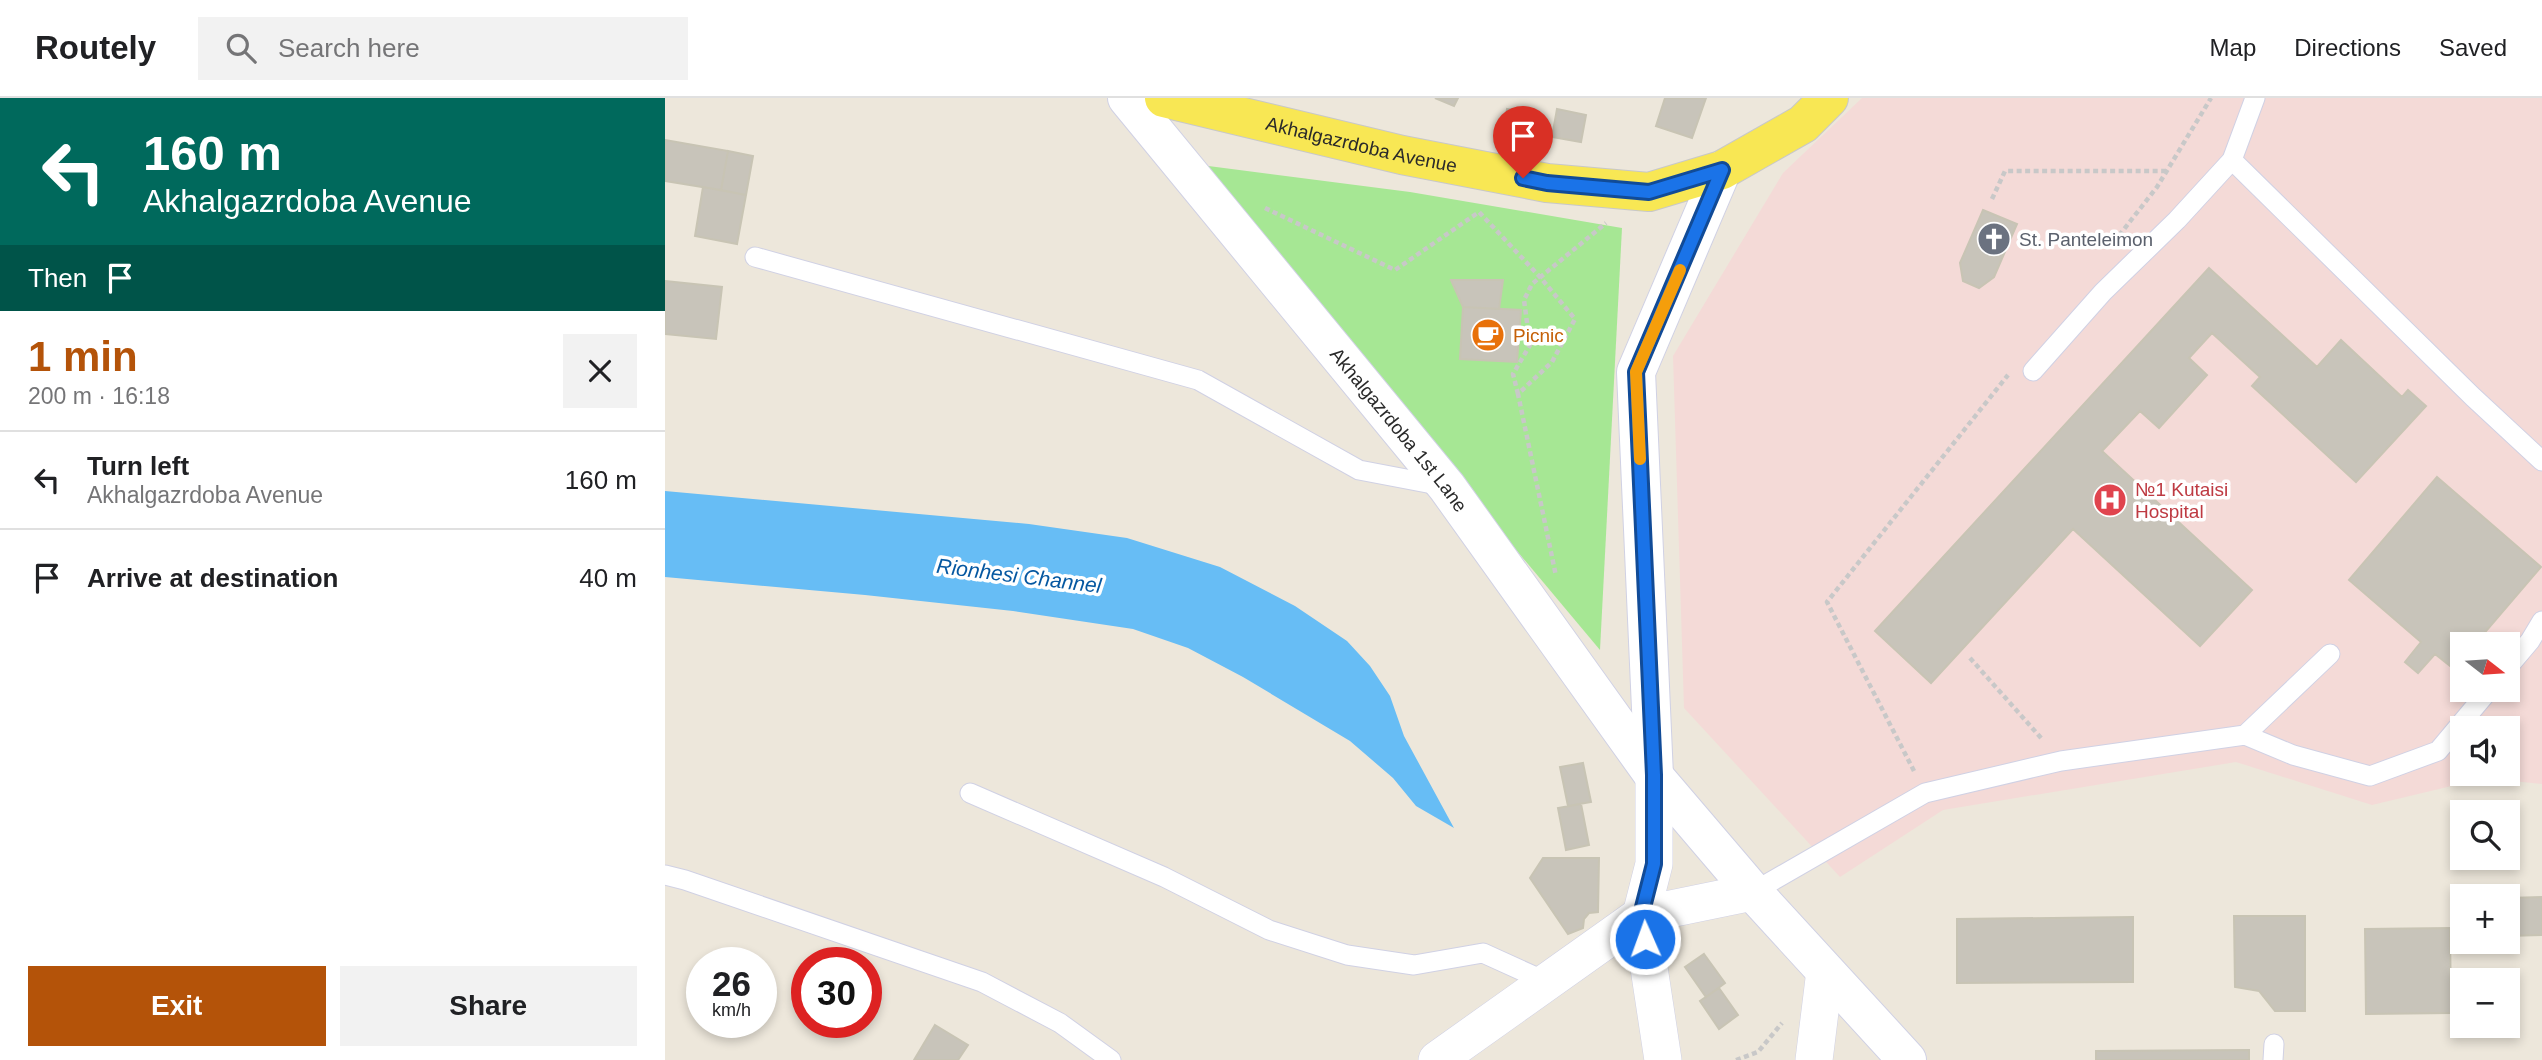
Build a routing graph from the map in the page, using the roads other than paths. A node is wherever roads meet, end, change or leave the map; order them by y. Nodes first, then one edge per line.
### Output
1 (1127, 98) edge
2 (1164, 98) edge
3 (1829, 98) edge
4 (2255, 98) edge
5 (2232, 160) junction
6 (1722, 170) junction
7 (755, 257) dead end
8 (2033, 371) dead end
9 (2542, 461) edge
10 (1447, 486) junction
11 (2542, 621) edge
12 (2520, 653) edge
13 (2330, 654) dead end
14 (2479, 702) edge
15 (2245, 735) junction
16 (1654, 775) junction
17 (969, 793) dead end
18 (665, 876) edge
19 (1753, 892) junction
20 (1641, 915) junction
21 (1825, 971) junction
22 (1547, 982) junction
23 (1111, 1060) edge
24 (1438, 1060) edge
25 (1664, 1060) edge
26 (1814, 1060) edge
27 (1907, 1060) edge

1 - 10 street, Akhalgazrdoba 1st Lane
2 - 6 main road, Akhalgazrdoba Avenue
3 - 6 main road, Akhalgazrdoba Avenue
4 - 5 lane
5 - 8 lane
5 - 9 lane
6 - 16 street
7 - 10 lane
10 - 16 street, Akhalgazrdoba 1st Lane
11 - 12 lane
13 - 15 lane
14 - 15 lane
15 - 19 lane
16 - 19 street, Akhalgazrdoba 1st Lane
16 - 20 street
17 - 22 lane
18 - 23 lane
19 - 20 street
19 - 21 street, Akhalgazrdoba 1st Lane
20 - 22 street
20 - 25 street
21 - 26 street
21 - 27 street, Akhalgazrdoba 1st Lane
22 - 24 street

